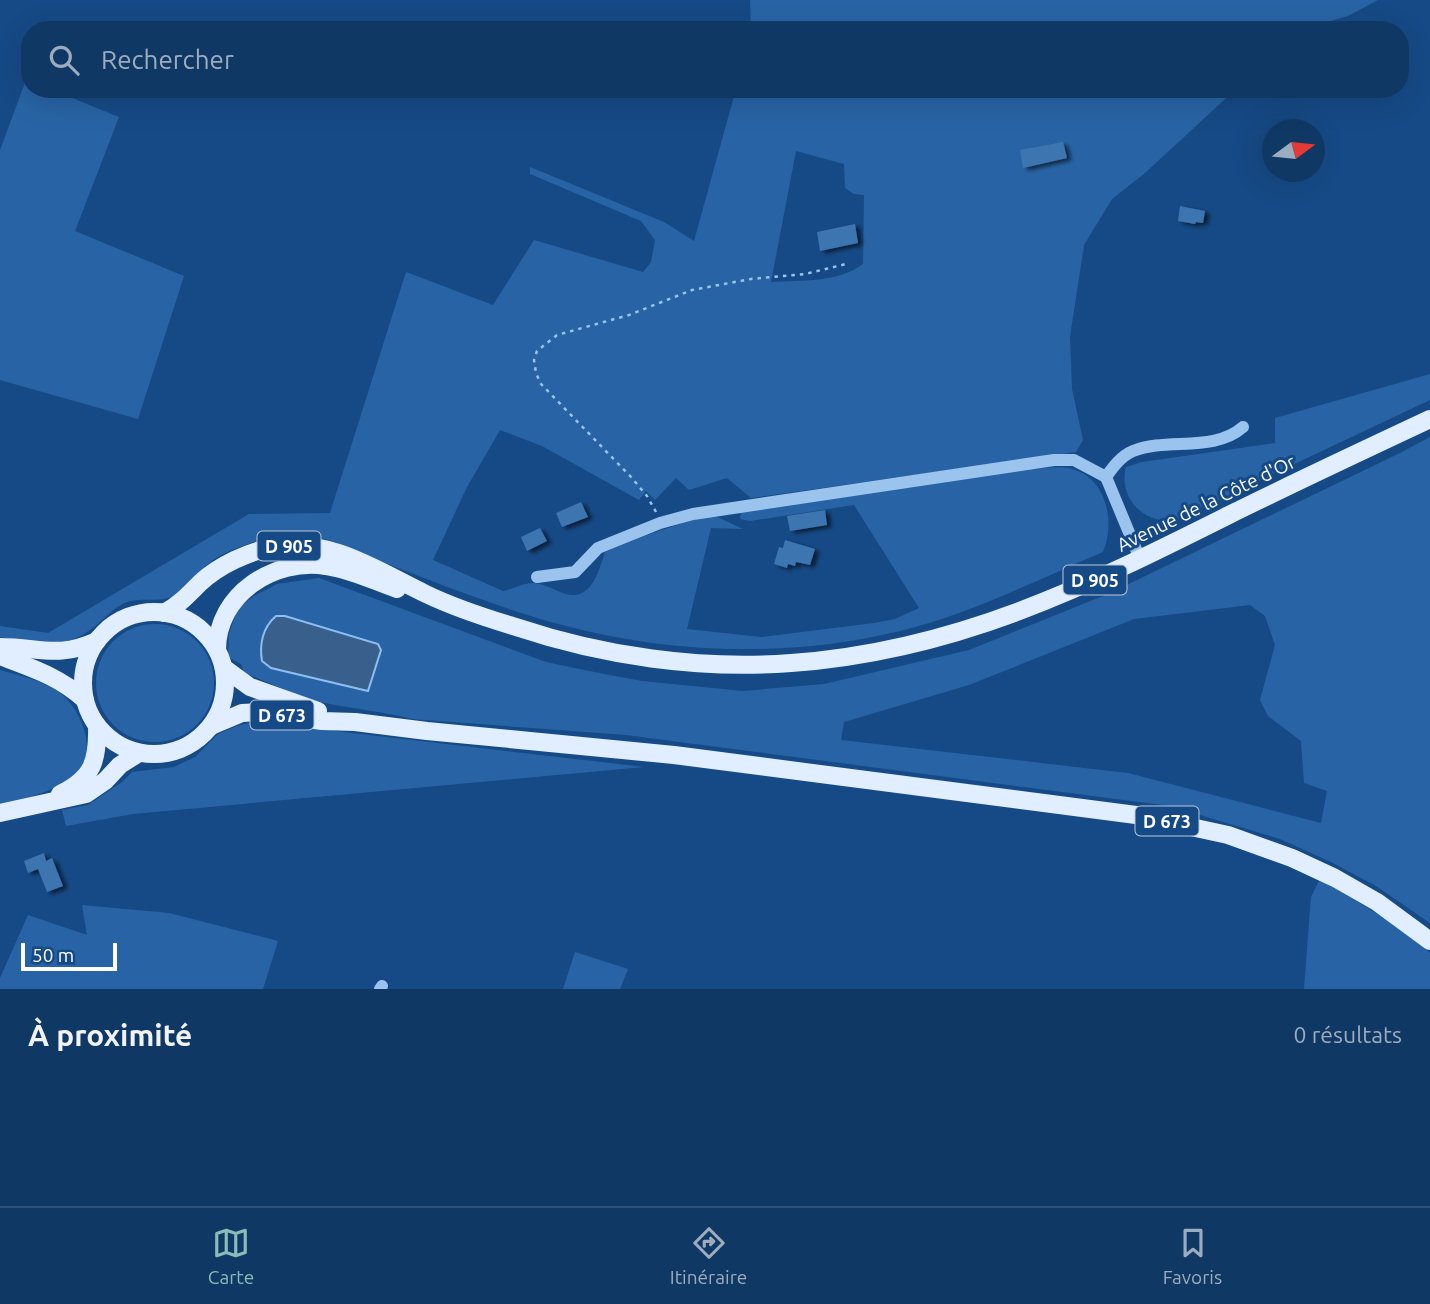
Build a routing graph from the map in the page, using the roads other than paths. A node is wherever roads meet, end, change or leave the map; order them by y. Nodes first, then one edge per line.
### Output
1 (1430, 419) edge
2 (1243, 427) dead end
3 (1106, 477) junction
4 (1140, 559) junction
5 (537, 577) dead end
6 (425, 593) junction
7 (164, 613) junction
8 (97, 642) junction
9 (0, 647) edge
10 (217, 650) junction
11 (0, 656) edge
12 (224, 668) junction
13 (85, 700) junction
14 (355, 722) junction
15 (97, 726) junction
16 (211, 726) junction
17 (139, 753) junction
18 (41, 803) junction
19 (0, 813) edge
20 (1430, 941) edge

1 - 4 main road, Avenue de la Côte d'Or / D 905
2 - 3 street
3 - 4 street
3 - 5 street
4 - 6 main road, Avenue de la Côte d'Or / D 905
6 - 7 main road, Avenue de la Côte d'Or / D 905
6 - 10 main road, Avenue de la Côte d'Or / D 905
7 - 8 main road
7 - 10 main road
8 - 9 main road
8 - 13 main road
10 - 12 main road
11 - 13 main road
12 - 14 main road, D 673
12 - 16 main road
13 - 15 main road
14 - 16 main road, D 673
14 - 20 main road, D 673
15 - 17 main road
15 - 18 main road
16 - 17 main road
17 - 18 main road
18 - 19 main road

